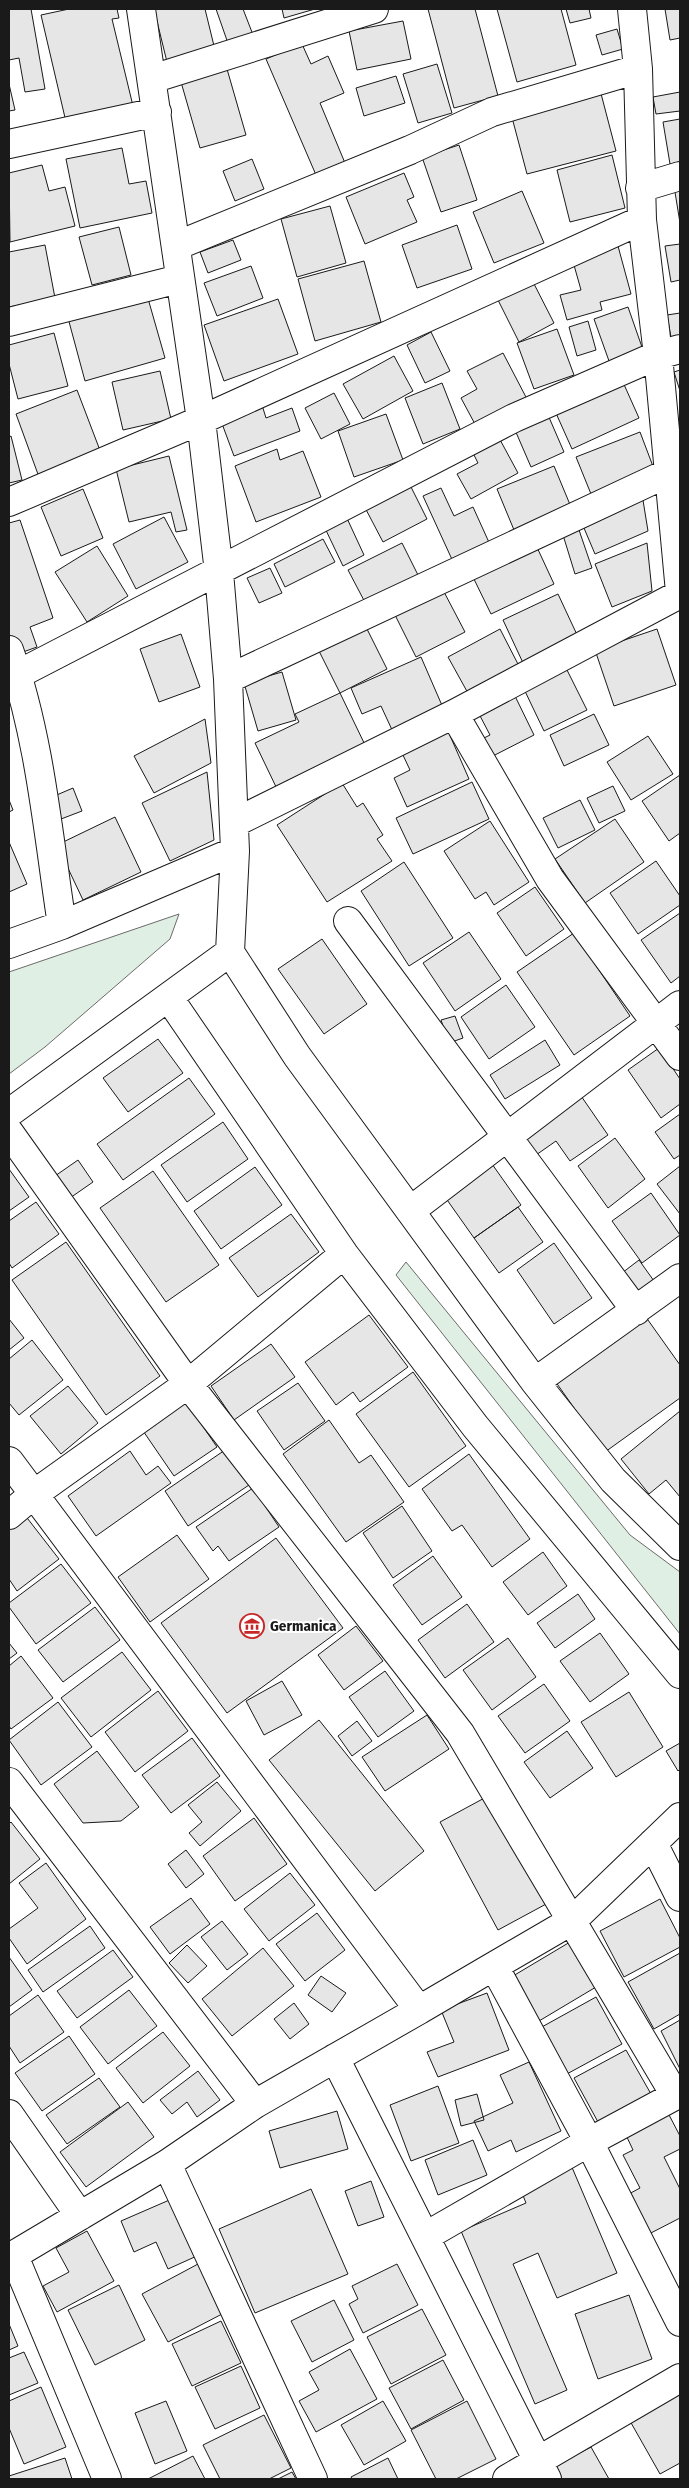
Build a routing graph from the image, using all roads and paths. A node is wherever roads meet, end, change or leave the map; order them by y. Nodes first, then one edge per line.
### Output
1 (141, 9) edge
2 (374, 9) edge
3 (632, 9) edge
4 (638, 68) junction
5 (152, 79) junction
6 (157, 112) junction
7 (9, 144) edge
8 (680, 176) edge
9 (640, 188) junction
10 (642, 220) junction
11 (176, 246) junction
12 (179, 278) junction
13 (9, 322) edge
14 (669, 352) edge
15 (201, 420) junction
16 (668, 473) junction
17 (9, 502) edge
18 (219, 572) junction
19 (680, 593) edge
20 (12, 668) edge
21 (228, 678) junction
22 (454, 714) junction
23 (234, 823) junction
24 (236, 851) junction
25 (348, 921) dead end
26 (62, 925) junction
27 (9, 944) edge
28 (230, 952) junction
29 (168, 998) junction
30 (680, 1005) edge
31 (655, 1024) junction
32 (680, 1056) edge
33 (9, 1113) edge
34 (9, 1132) edge
35 (507, 1137) junction
36 (410, 1211) junction
37 (344, 1254) junction
38 (680, 1278) edge
39 (636, 1311) junction
40 (535, 1382) junction
41 (188, 1384) junction
42 (9, 1461) edge
43 (34, 1494) junction
44 (9, 1515) edge
45 (680, 1546) edge
46 (680, 1674) edge
47 (9, 1782) edge
48 (680, 1817) edge
49 (653, 1844) junction
50 (680, 1897) edge
51 (573, 1920) junction
52 (494, 1966) junction
53 (419, 2010) junction
54 (335, 2058) junction
55 (678, 2094) edge
56 (255, 2104) junction
57 (9, 2114) edge
58 (589, 2142) junction
59 (167, 2164) junction
60 (80, 2216) junction
61 (426, 2236) junction
62 (11, 2257) edge
63 (680, 2322) edge
64 (680, 2378) edge
65 (542, 2470) edge
66 (106, 2479) edge
67 (313, 2479) edge
68 (506, 2479) edge

1 - 5 street
2 - 5 street
3 - 4 street
4 - 9 street
4 - 11 street
5 - 6 street
6 - 7 street
6 - 11 street
8 - 9 street
9 - 10 street
10 - 14 street
10 - 15 street
11 - 12 street
12 - 13 street
12 - 15 street
14 - 16 street
14 - 18 street
15 - 17 street
15 - 18 street
16 - 19 street
16 - 21 street
18 - 20 street
18 - 21 street
19 - 22 street
20 - 26 street
21 - 23 street
22 - 23 street
22 - 31 street
23 - 24 street
24 - 26 street
24 - 28 street
25 - 35 street
26 - 27 street
28 - 29 street
28 - 36 street
29 - 33 street
29 - 37 street
30 - 31 street
31 - 32 street
31 - 35 street
34 - 41 street
35 - 36 street
35 - 39 street
36 - 40 street
37 - 41 street
37 - 46 street
38 - 39 street
39 - 40 street
40 - 45 street
41 - 43 street
41 - 51 street
42 - 43 street
43 - 44 street
43 - 53 street
47 - 56 street
48 - 49 street
49 - 50 street
49 - 51 street
51 - 52 street
51 - 55 street
52 - 53 street
52 - 58 street
53 - 54 street
54 - 56 street
54 - 61 street
55 - 58 street
56 - 59 street
57 - 60 street
58 - 61 street
58 - 63 street
59 - 60 street
59 - 67 street
60 - 62 street
61 - 65 street
62 - 66 street
64 - 65 street
65 - 68 street

